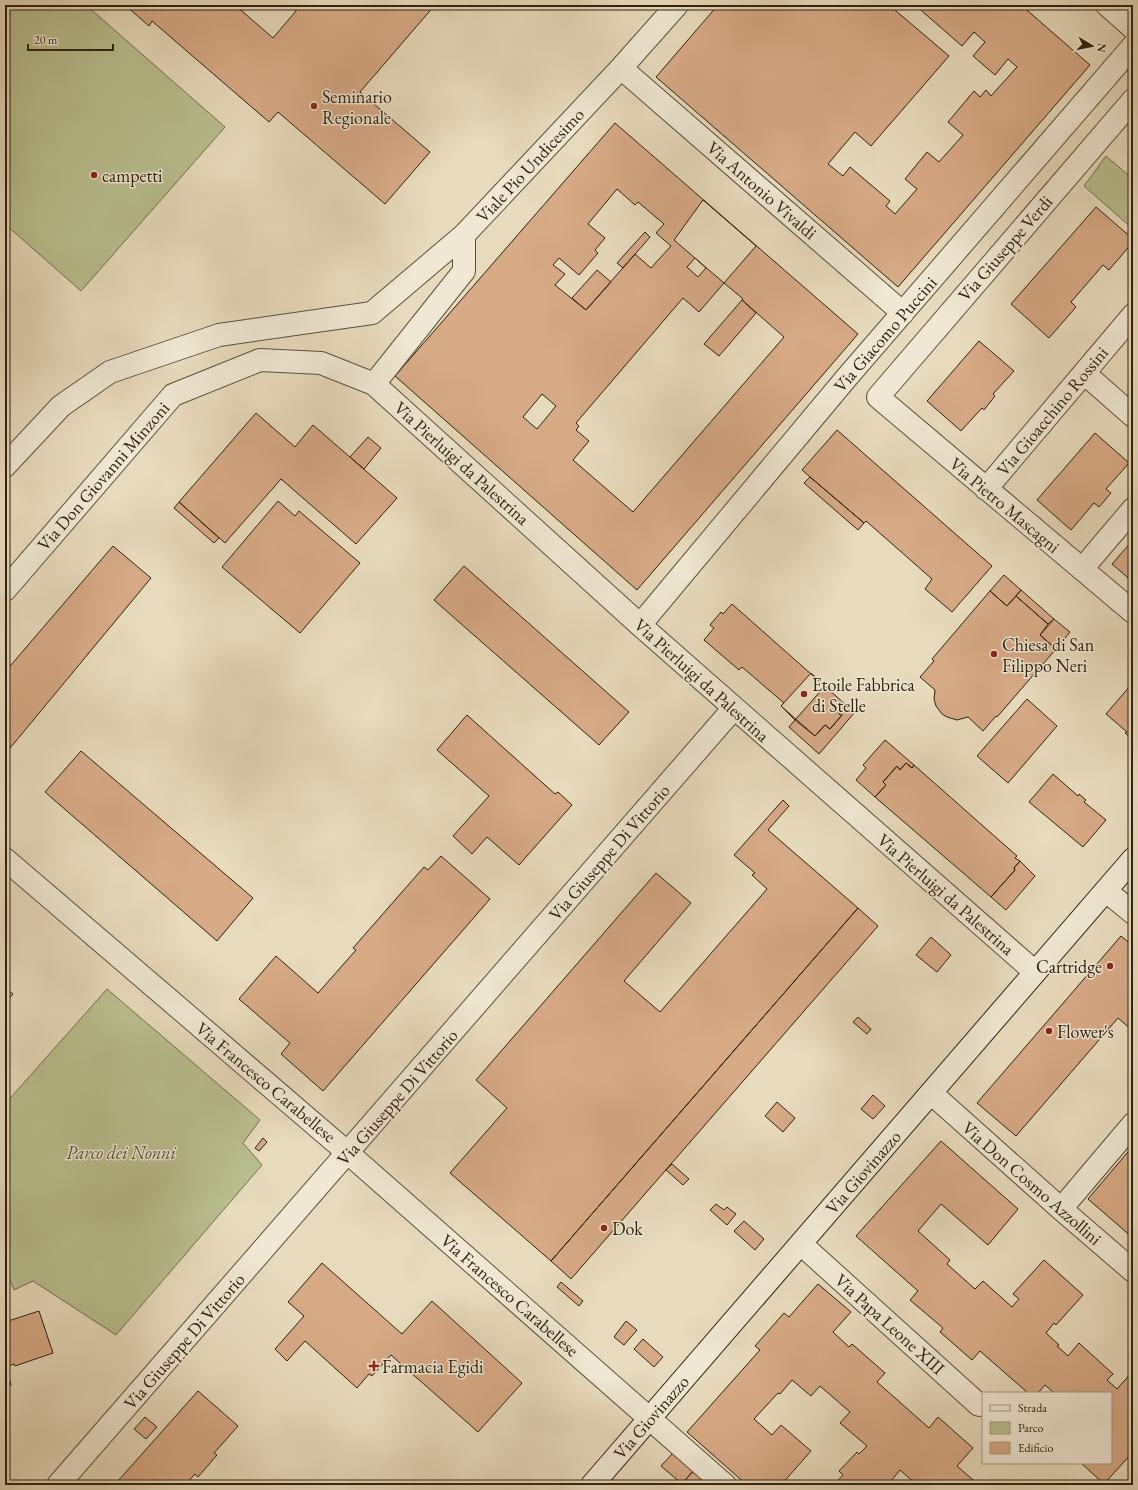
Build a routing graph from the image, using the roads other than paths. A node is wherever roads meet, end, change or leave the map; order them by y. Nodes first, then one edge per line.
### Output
1 (677, 5) edge
2 (1107, 5) edge
3 (1133, 28) edge
4 (1133, 46) edge
5 (621, 68) junction
6 (1133, 100) edge
7 (464, 235) junction
8 (903, 312) junction
9 (1133, 315) edge
10 (1084, 373) junction
11 (374, 384) junction
12 (878, 397) joint
13 (1133, 416) edge
14 (5, 466) edge
15 (986, 489) junction
16 (1133, 509) edge
17 (1082, 569) junction
18 (5, 590) edge
19 (1133, 612) edge
20 (640, 625) junction
21 (734, 708) junction
22 (1133, 859) edge
23 (5, 860) edge
24 (1106, 891) junction
25 (1133, 913) edge
26 (1035, 972) junction
27 (931, 1093) junction
28 (1133, 1124) edge
29 (348, 1152) junction
30 (1061, 1209) junction
31 (801, 1244) junction
32 (1133, 1271) edge
33 (979, 1405) dead end
34 (650, 1418) junction
35 (58, 1485) edge
36 (592, 1485) edge
37 (724, 1485) edge

1 - 5 street, Viale Pio Undicesimo
2 - 3 street
4 - 8 street, Via Giacomo Puccini
5 - 7 street, Viale Pio Undicesimo
5 - 8 street, Via Antonio Vivaldi
6 - 12 street, Via Giuseppe Verdi
7 - 11 street
7 - 14 street, Viale Pio Undicesimo
8 - 20 street, Via Giacomo Puccini
9 - 10 street, Via Gioacchino Rossini
10 - 13 street
10 - 15 street, Via Gioacchino Rossini
11 - 18 street, Via Don Giovanni Minzoni
11 - 20 street, Via Pierluigi da Palestrina
12 - 15 street, Via Pietro Mascagni
15 - 17 street, Via Pietro Mascagni
16 - 17 street
17 - 19 street, Via Pietro Mascagni
20 - 21 street, Via Pierluigi da Palestrina
21 - 26 street, Via Pierluigi da Palestrina
21 - 29 street, Via Giuseppe Di Vittorio
22 - 24 street, Via Giovinazzo
23 - 29 street, Via Francesco Carabellese
24 - 25 street
24 - 26 street, Via Giovinazzo
26 - 27 street, Via Giovinazzo
27 - 30 street, Via Don Cosmo Azzollini
27 - 31 street, Via Giovinazzo
28 - 30 street
29 - 34 street, Via Francesco Carabellese
29 - 35 street, Via Giuseppe Di Vittorio
30 - 32 street, Via Don Cosmo Azzollini
31 - 33 street, Via Papa Leone XIII
31 - 34 street, Via Giovinazzo
34 - 36 street, Via Giovinazzo
34 - 37 street, Via Francesco Carabellese

